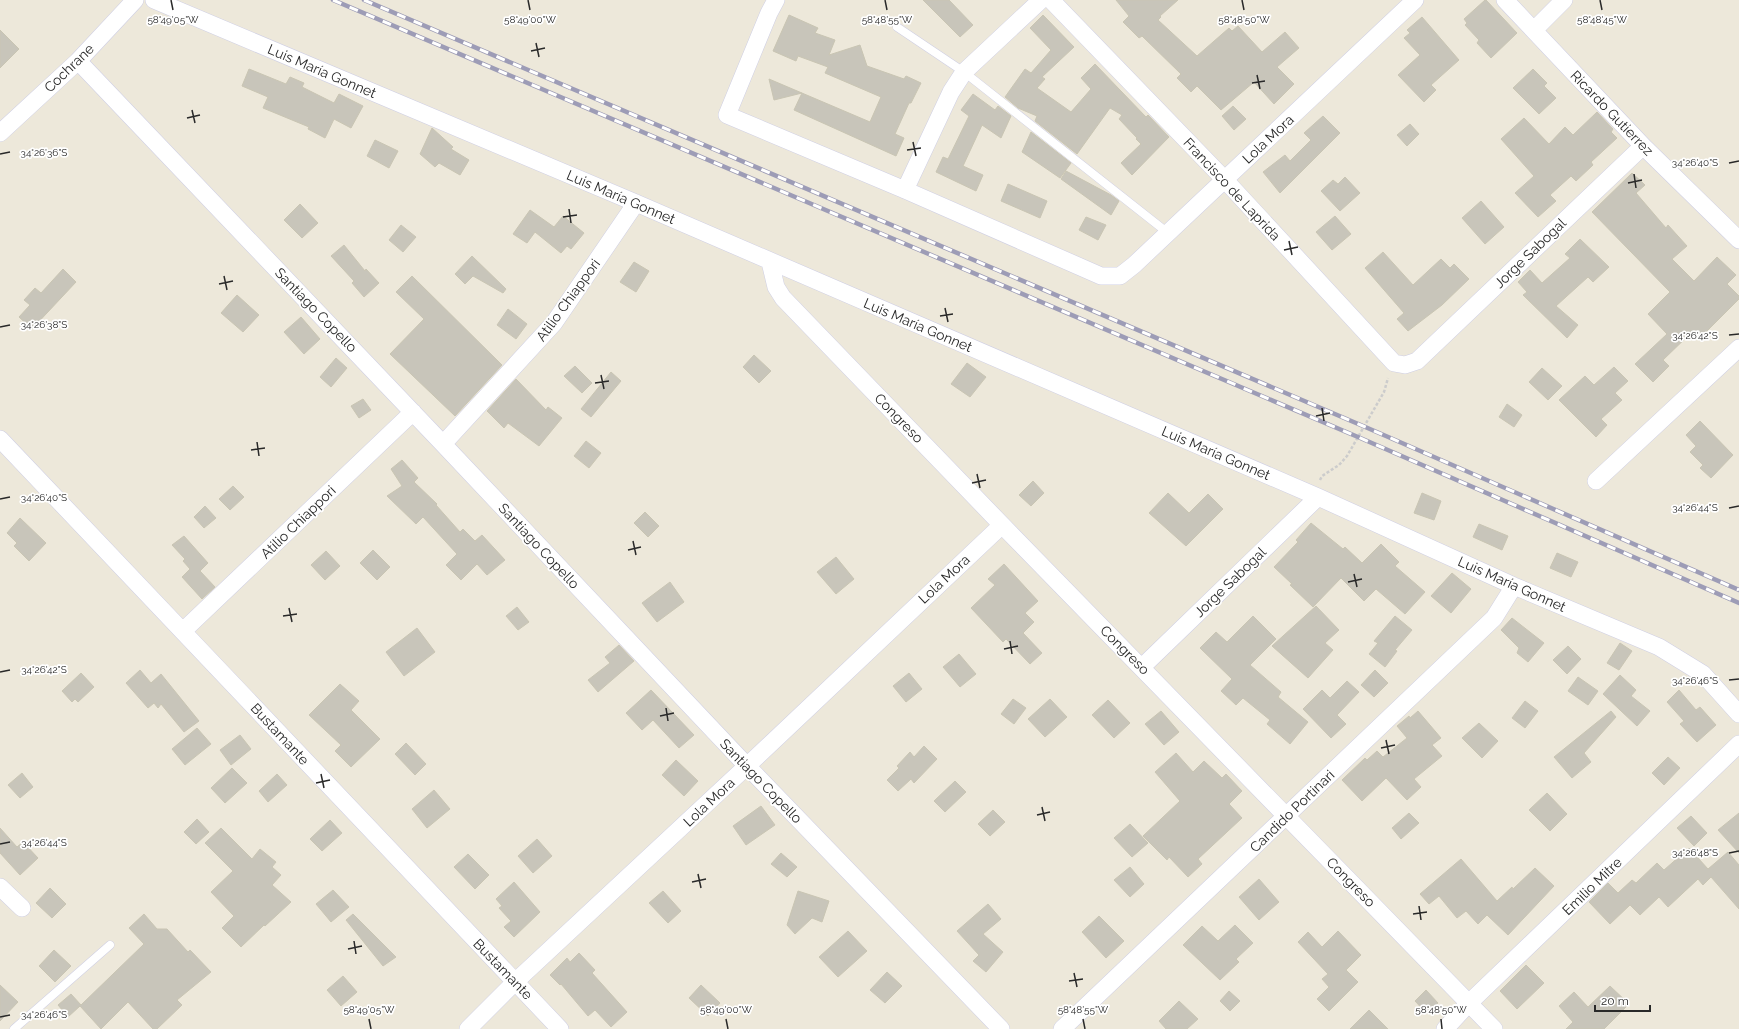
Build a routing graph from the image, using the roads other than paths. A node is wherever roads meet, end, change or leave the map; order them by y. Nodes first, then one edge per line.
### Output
1 (136, 0) edge
2 (154, 0) edge
3 (776, 0) edge
4 (1041, 0) edge
5 (1051, 0) edge
6 (1415, 0) edge
7 (1505, 0) edge
8 (1564, 0) edge
9 (897, 27) dead end
10 (1534, 30) junction
11 (78, 61) junction
12 (964, 72) junction
13 (0, 133) edge
14 (1643, 146) junction
15 (1225, 180) junction
16 (905, 190) junction
17 (636, 203) junction
18 (1168, 233) junction
19 (1739, 240) edge
20 (770, 262) junction
21 (1739, 348) edge
22 (1394, 362) joint
23 (412, 412) junction
24 (0, 439) edge
25 (443, 444) junction
26 (1596, 481) dead end
27 (1318, 497) junction
28 (1002, 525) junction
29 (1514, 586) junction
30 (183, 631) junction
31 (1142, 668) junction
32 (1739, 714) edge
33 (1739, 744) edge
34 (747, 766) junction
35 (1287, 816) junction
36 (0, 887) edge
37 (22, 908) dead end
38 (110, 945) dead end
39 (515, 982) junction
40 (1469, 1004) junction
41 (14, 1029) edge
42 (468, 1029) edge
43 (560, 1029) edge
44 (1001, 1029) edge
45 (1062, 1029) edge
46 (1446, 1029) edge
47 (1494, 1029) edge

1 - 11 street, Cochrane
2 - 17 street, Luis María Gonnet
3 - 16 street
4 - 12 street
5 - 15 street, Francisco de Laprida
6 - 15 street, Lola Mora
7 - 10 street, Ricardo Gutierrez
8 - 10 street
9 - 12 lane
10 - 14 street, Ricardo Gutierrez
11 - 13 street, Cochrane
11 - 23 street, Santiago Copello
12 - 16 street
12 - 18 lane
14 - 19 street, Ricardo Gutierrez
14 - 22 street, Jorge Sabogal
15 - 18 street, Lola Mora
15 - 22 street, Francisco de Laprida
16 - 18 street, Lola Mora
17 - 20 street, Luis María Gonnet
17 - 25 street, Atilio Chiappori
20 - 27 street, Luis María Gonnet
20 - 28 street, Congreso
21 - 26 street
23 - 25 street, Santiago Copello
23 - 30 street, Atilio Chiappori
24 - 30 street, Bustamante
25 - 34 street, Santiago Copello
27 - 29 street, Luis María Gonnet
27 - 31 street, Jorge Sabogal
28 - 31 street, Congreso
28 - 34 street, Lola Mora
29 - 32 street, Luis María Gonnet
29 - 35 street, Candido Portinari
30 - 39 street, Bustamante
31 - 35 street, Congreso
33 - 40 street, Emilio Mitre
34 - 39 street, Lola Mora
34 - 44 street, Santiago Copello
35 - 40 street, Congreso
35 - 45 street, Candido Portinari
36 - 37 street
38 - 41 lane
39 - 42 street, Lola Mora
39 - 43 street, Bustamante
40 - 46 street, Emilio Mitre
40 - 47 street, Congreso

